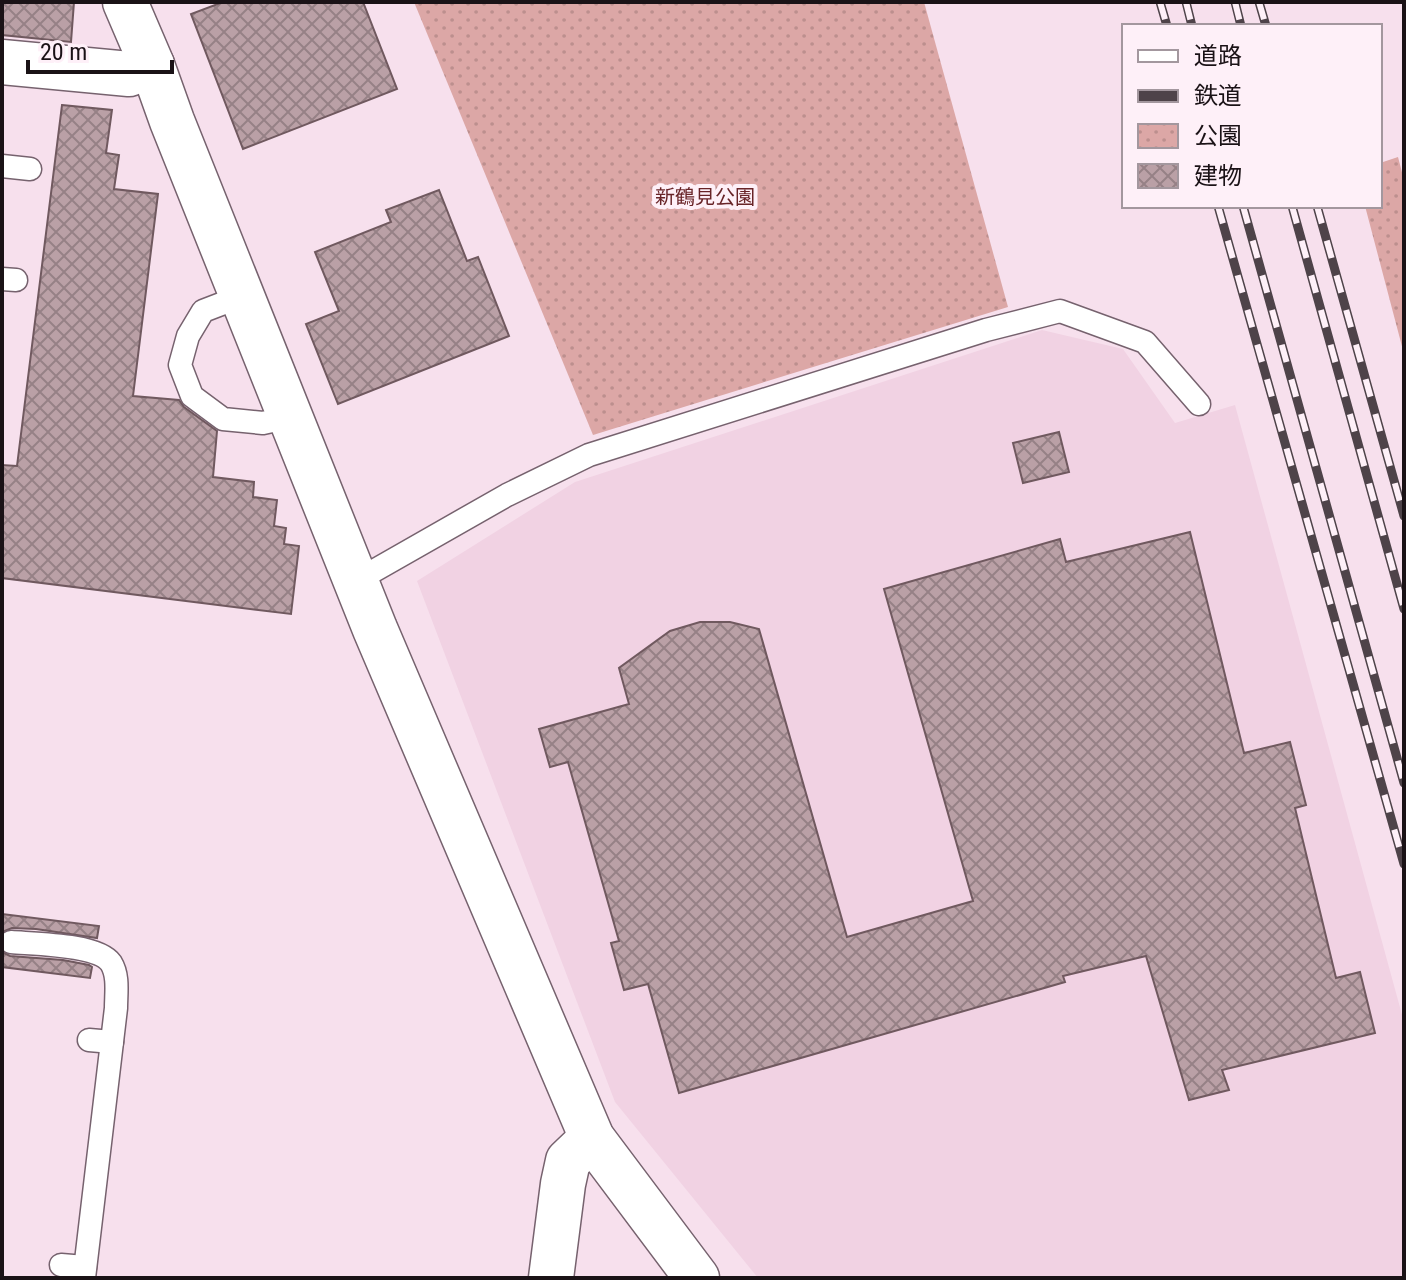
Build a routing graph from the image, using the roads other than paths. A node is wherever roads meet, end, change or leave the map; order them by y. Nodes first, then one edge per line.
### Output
1 (125, 2) edge
2 (2, 62) edge
3 (152, 65) junction
4 (2, 166) edge
5 (30, 169) dead end
6 (242, 296) junction
7 (1199, 404) dead end
8 (290, 417) junction
9 (356, 581) junction
10 (11, 942) dead end
11 (89, 1040) dead end
12 (112, 1042) junction
13 (592, 1138) junction
14 (76, 1149) dead end
15 (99, 1153) junction
16 (61, 1265) dead end
17 (84, 1272) edge
18 (551, 1278) edge
19 (697, 1278) edge

1 - 3 street
2 - 3 street
3 - 6 street
4 - 5 lane
6 - 8 street
6 - 8 lane
7 - 9 lane
8 - 9 street
9 - 13 street
10 - 12 lane
11 - 12 lane
12 - 15 lane
13 - 18 street
13 - 19 street
14 - 15 lane
15 - 17 lane
16 - 17 lane

